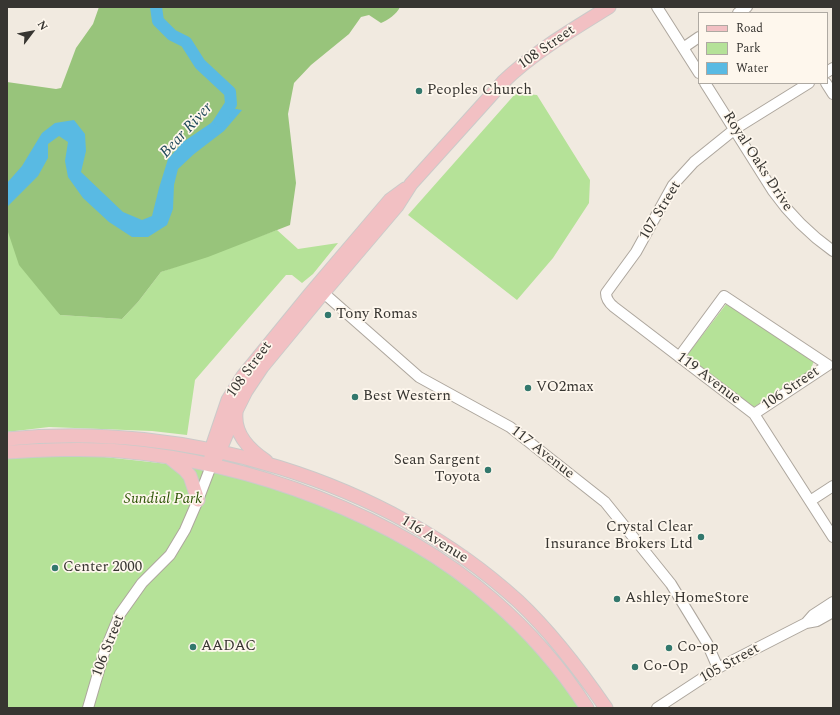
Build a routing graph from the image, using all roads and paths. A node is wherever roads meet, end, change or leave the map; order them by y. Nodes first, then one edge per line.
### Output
1 (609, 7) edge
2 (657, 7) edge
3 (698, 38) edge
4 (683, 48) junction
5 (698, 71) edge
6 (706, 84) edge
7 (808, 84) edge
8 (827, 84) edge
9 (833, 94) edge
10 (735, 130) junction
11 (833, 250) edge
12 (319, 290) junction
13 (606, 297) joint
14 (679, 357) junction
15 (237, 409) junction
16 (754, 414) junction
17 (7, 439) edge
18 (215, 451) junction
19 (7, 452) edge
20 (169, 456) junction
21 (211, 466) junction
22 (276, 467) junction
23 (833, 486) edge
24 (198, 500) junction
25 (810, 501) junction
26 (833, 537) edge
27 (833, 602) edge
28 (833, 612) edge
29 (806, 623) junction
30 (718, 668) junction
31 (88, 708) edge
32 (587, 708) edge
33 (606, 708) edge
34 (657, 708) edge

1 - 12 main road, 108 Street
2 - 4 street
3 - 4 street
4 - 5 street
6 - 10 street, Royal Oaks Drive
7 - 10 street, 107 Street
8 - 9 street
10 - 11 street, Royal Oaks Drive
10 - 13 street, 107 Street
12 - 15 main road, 108 Street
12 - 18 main road, 108 Street
12 - 30 street, 117 Avenue
13 - 14 street, 119 Avenue
14 - 16 street, 119 Avenue
14 - 16 street, 106 Street
15 - 18 main road, 108 Street
15 - 22 main road
16 - 25 street, 119 Avenue
17 - 18 main road
18 - 21 main road
18 - 22 main road, 116 Avenue
19 - 20 main road
20 - 21 main road
20 - 24 main road
21 - 24 street, 106 Street
21 - 32 main road, 116 Avenue
22 - 33 main road, 116 Avenue
23 - 25 street
24 - 31 street, 106 Street
25 - 26 street, 119 Avenue
27 - 29 street, 105 Street
28 - 29 street, 105 Street
29 - 30 street, 105 Street
30 - 34 street, 105 Street

